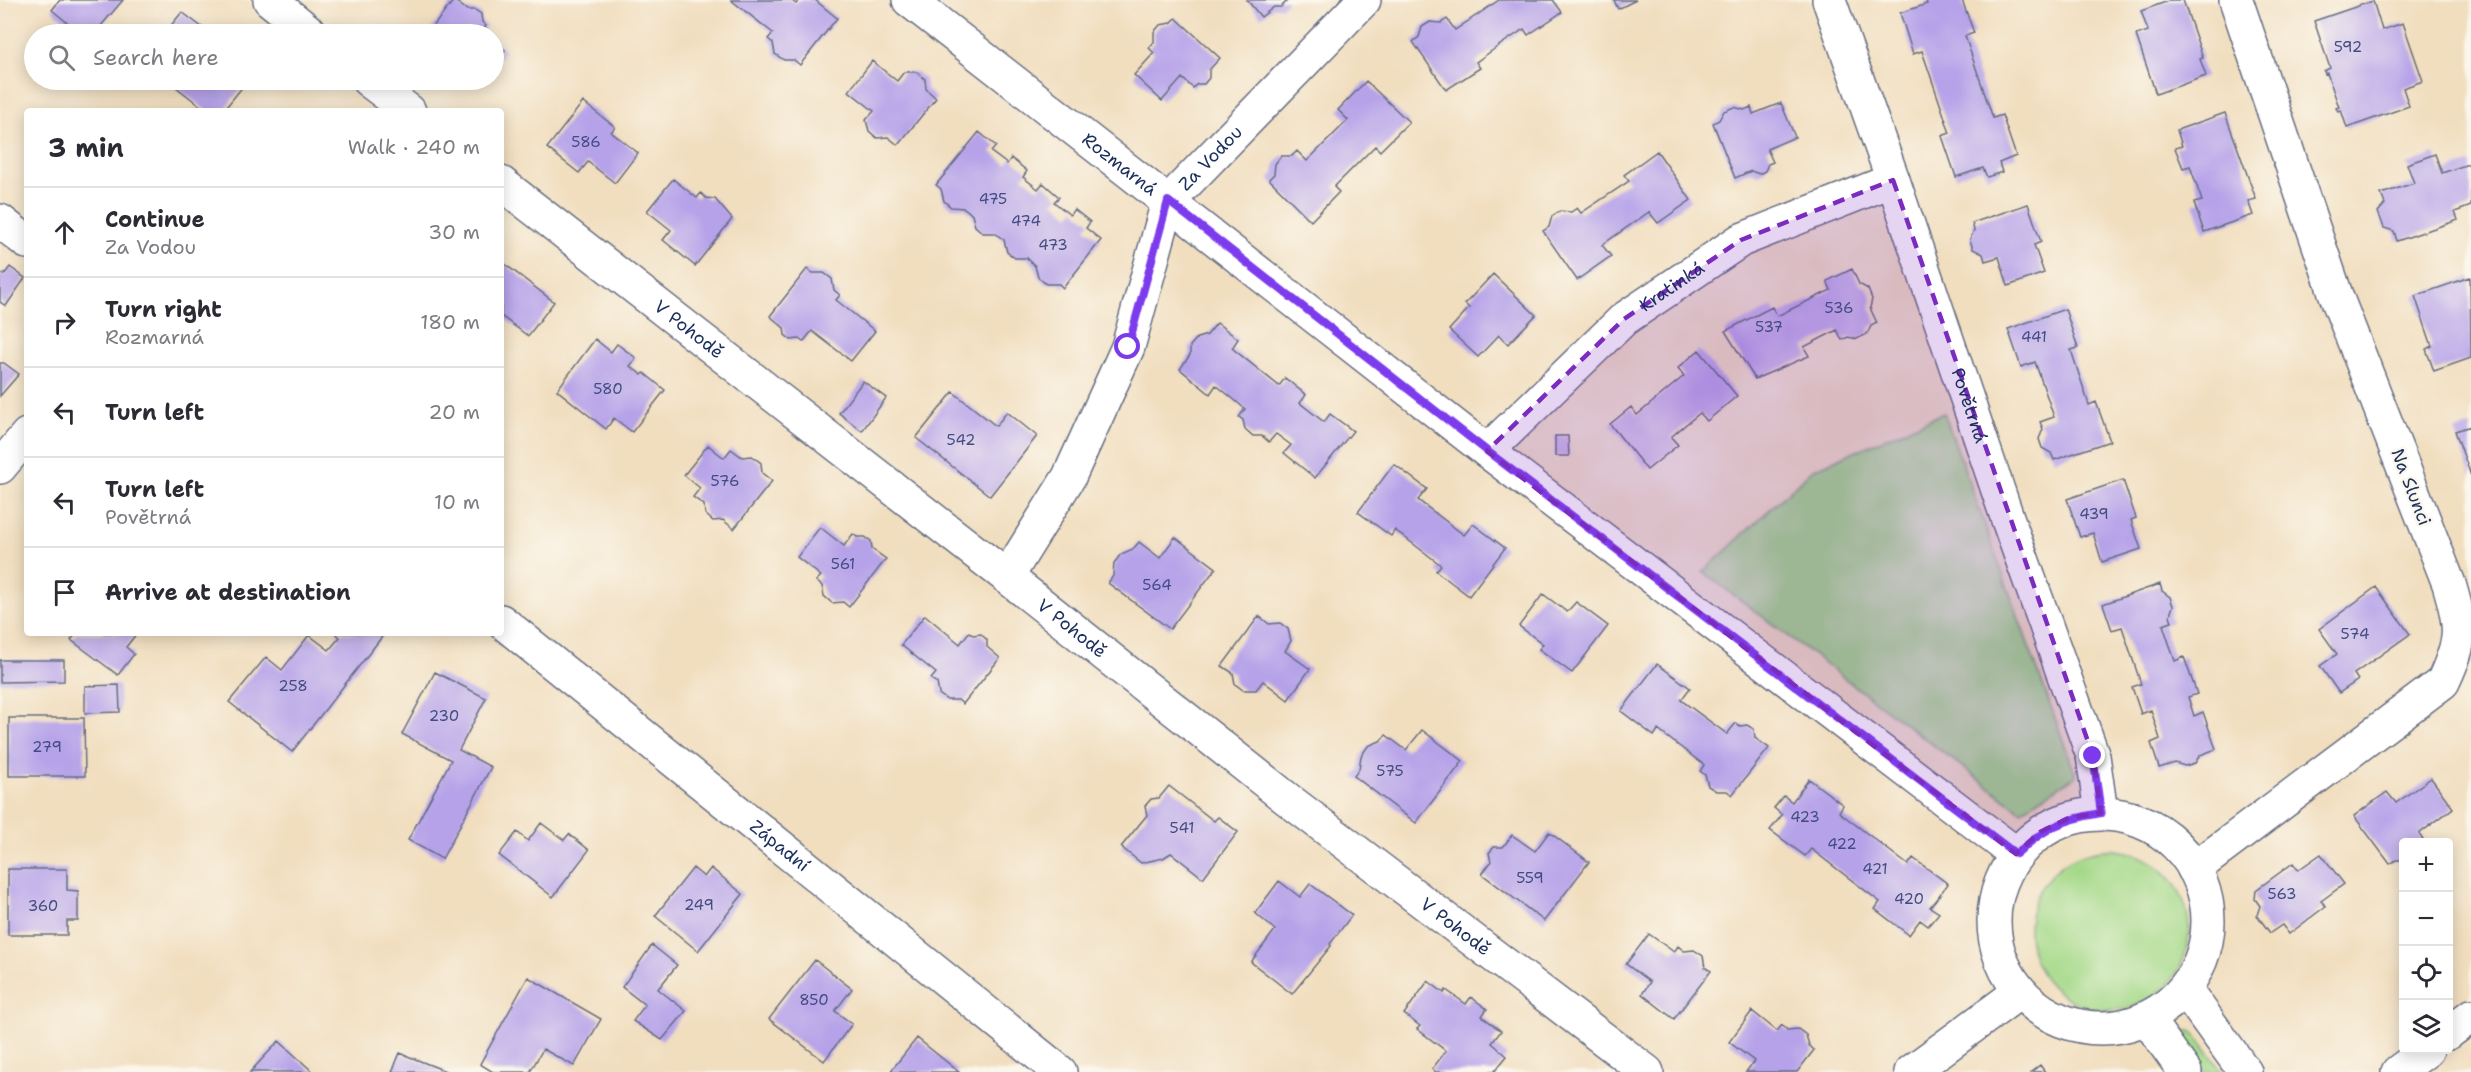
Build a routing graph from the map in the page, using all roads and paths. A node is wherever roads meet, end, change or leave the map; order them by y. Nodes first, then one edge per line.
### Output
1 (270, 0) edge
2 (909, 0) edge
3 (1364, 0) edge
4 (1828, 0) edge
5 (2236, 0) edge
6 (300, 24) edge
7 (381, 90) edge
8 (405, 108) edge
9 (1893, 180) junction
10 (504, 185) edge
11 (1168, 201) junction
12 (0, 221) edge
13 (24, 240) edge
14 (24, 439) edge
15 (1487, 451) junction
16 (0, 467) edge
17 (1007, 577) junction
18 (504, 623) edge
19 (2101, 813) junction
20 (2016, 854) junction
21 (2194, 869) junction
22 (2185, 989) junction
23 (2018, 993) junction
24 (2471, 1016) edge
25 (2147, 1019) junction
26 (2453, 1029) edge
27 (2422, 1054) edge
28 (1060, 1072) edge
29 (1647, 1072) edge
30 (1911, 1072) edge
31 (2185, 1072) edge
32 (2245, 1072) edge
33 (2398, 1072) edge

1 - 6 street
2 - 11 street, Rozmarná
3 - 11 street, Za Vodou
4 - 9 street, Povětrná
5 - 21 street, Na Slunci
7 - 8 street
9 - 15 street, Kratinká
9 - 19 street, Povětrná
10 - 17 street, V Pohodě
11 - 15 street, Rozmarná
11 - 17 street, Za Vodou
12 - 13 street
14 - 16 street
15 - 20 street, Rozmarná
17 - 29 street, V Pohodě
18 - 28 street, Západní
19 - 20 street
19 - 21 street
20 - 23 street
21 - 22 street
22 - 25 street
22 - 32 street
23 - 25 street
23 - 30 street
24 - 26 street
25 - 31 street
27 - 33 street

